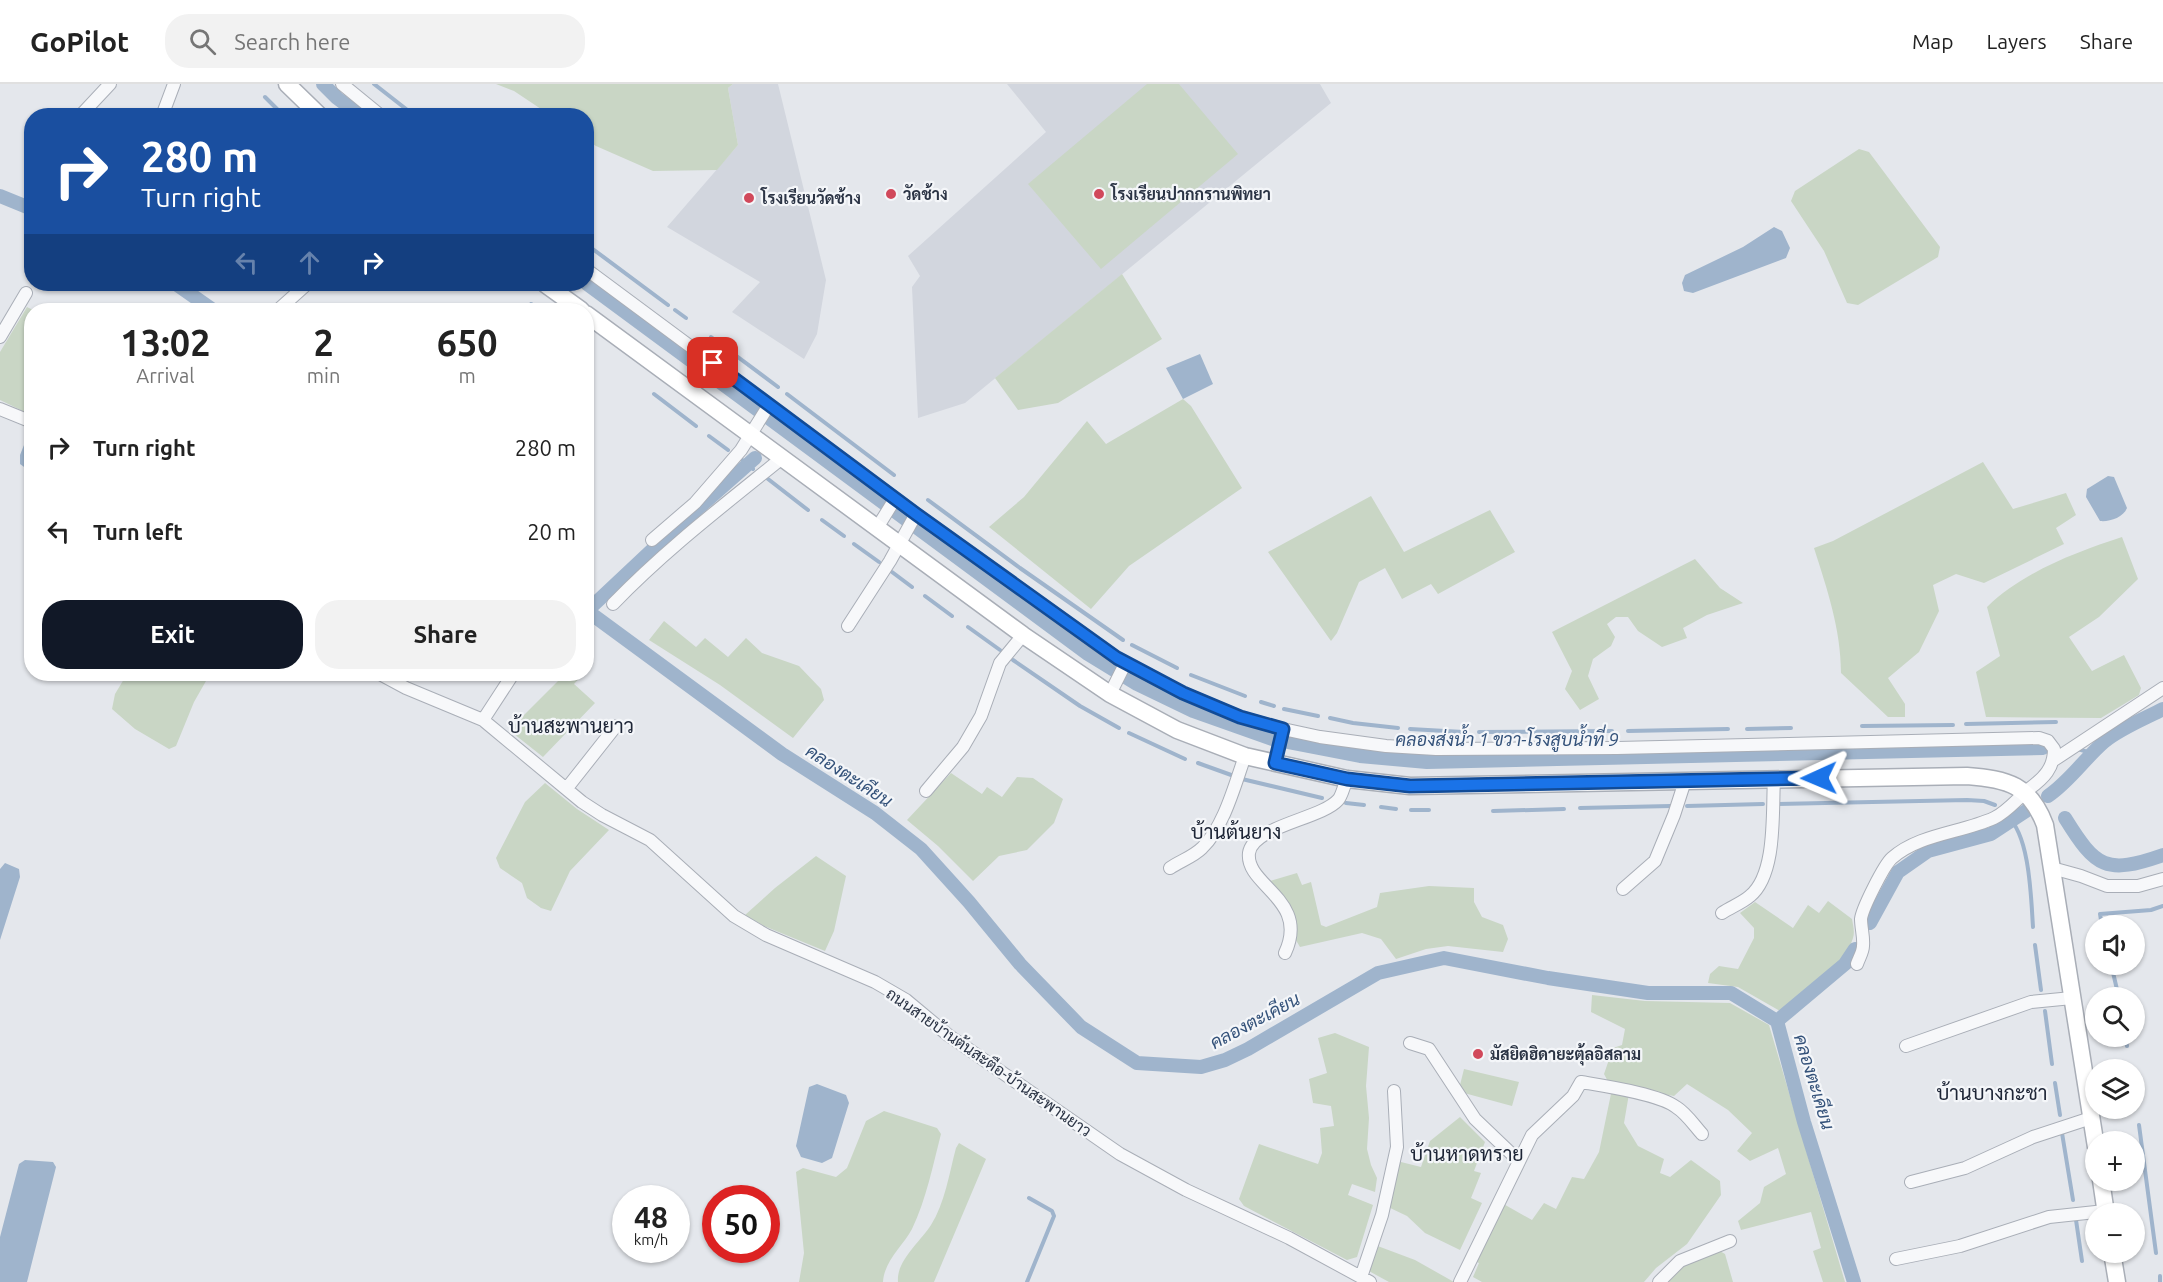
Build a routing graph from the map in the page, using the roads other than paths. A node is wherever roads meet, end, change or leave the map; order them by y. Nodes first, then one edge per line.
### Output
1 (110, 84) edge
2 (174, 84) edge
3 (287, 84) edge
4 (342, 84) edge
5 (88, 108) edge
6 (165, 108) edge
7 (312, 108) edge
8 (371, 108) edge
9 (594, 275) edge
10 (299, 291) edge
11 (554, 291) edge
12 (26, 293) dead end
13 (286, 303) edge
14 (569, 303) edge
15 (594, 321) edge
16 (0, 337) edge
17 (767, 407) junction
18 (0, 409) edge
19 (24, 419) edge
20 (753, 430) junction
21 (782, 458) junction
22 (893, 501) junction
23 (914, 517) junction
24 (880, 522) junction
25 (902, 539) junction
26 (652, 540) dead end
27 (614, 604) dead end
28 (848, 626) dead end
29 (1023, 635) junction
30 (1124, 666) junction
31 (393, 681) edge
32 (508, 681) edge
33 (2163, 688) edge
34 (1112, 689) junction
35 (483, 720) junction
36 (616, 726) dead end
37 (1282, 732) junction
38 (1245, 756) junction
39 (1276, 757) junction
40 (2054, 760) junction
41 (1347, 779) junction
42 (1774, 779) junction
43 (1684, 781) junction
44 (567, 788) junction
45 (926, 791) dead end
46 (2026, 792) junction
47 (1170, 868) dead end
48 (2052, 868) junction
49 (2163, 879) edge
50 (1623, 889) dead end
51 (1722, 913) dead end
52 (1285, 953) dead end
53 (1857, 964) dead end
54 (2072, 998) junction
55 (1410, 1044) dead end
56 (1906, 1046) dead end
57 (2085, 1080) edge
58 (1394, 1091) dead end
59 (2088, 1119) edge
60 (1702, 1134) dead end
61 (1519, 1161) junction
62 (1911, 1182) dead end
63 (2085, 1214) edge
64 (1730, 1241) dead end
65 (1896, 1259) dead end
66 (2114, 1263) edge
67 (1365, 1280) edge
68 (1463, 1281) edge
69 (1659, 1282) edge
70 (2117, 1282) edge

1 - 5 street
2 - 6 street
3 - 7 main road
4 - 8 street
9 - 17 street
10 - 13 street
11 - 14 main road
12 - 16 street
15 - 20 main road
17 - 20 street
17 - 22 street
18 - 19 street
20 - 21 main road
20 - 26 street
21 - 24 main road
21 - 27 street
22 - 23 street
22 - 24 street
23 - 25 street
23 - 30 street
24 - 25 main road
25 - 28 street
25 - 29 main road
29 - 34 main road
29 - 45 street
30 - 34 street
30 - 37 street
31 - 35 street, ถนนสายบ้านต้นสะตือ-บ้านสะพานยาว
32 - 35 street
33 - 40 street
34 - 38 main road
35 - 44 street, ถนนสายบ้านต้นสะตือ-บ้านสะพานยาว
36 - 44 street
37 - 39 street
37 - 40 street
38 - 39 main road
38 - 47 street
39 - 41 main road
40 - 46 street
41 - 43 main road
41 - 52 street
42 - 43 main road
42 - 46 main road
42 - 51 street
43 - 50 street
44 - 67 street, ถนนสายบ้านต้นสะตือ-บ้านสะพานยาว
46 - 48 main road
46 - 53 street
48 - 49 street
48 - 54 main road
54 - 56 street
54 - 57 main road
55 - 61 street
58 - 67 street
59 - 62 street
60 - 61 street
61 - 68 street
63 - 65 street
64 - 69 street
66 - 70 main road

